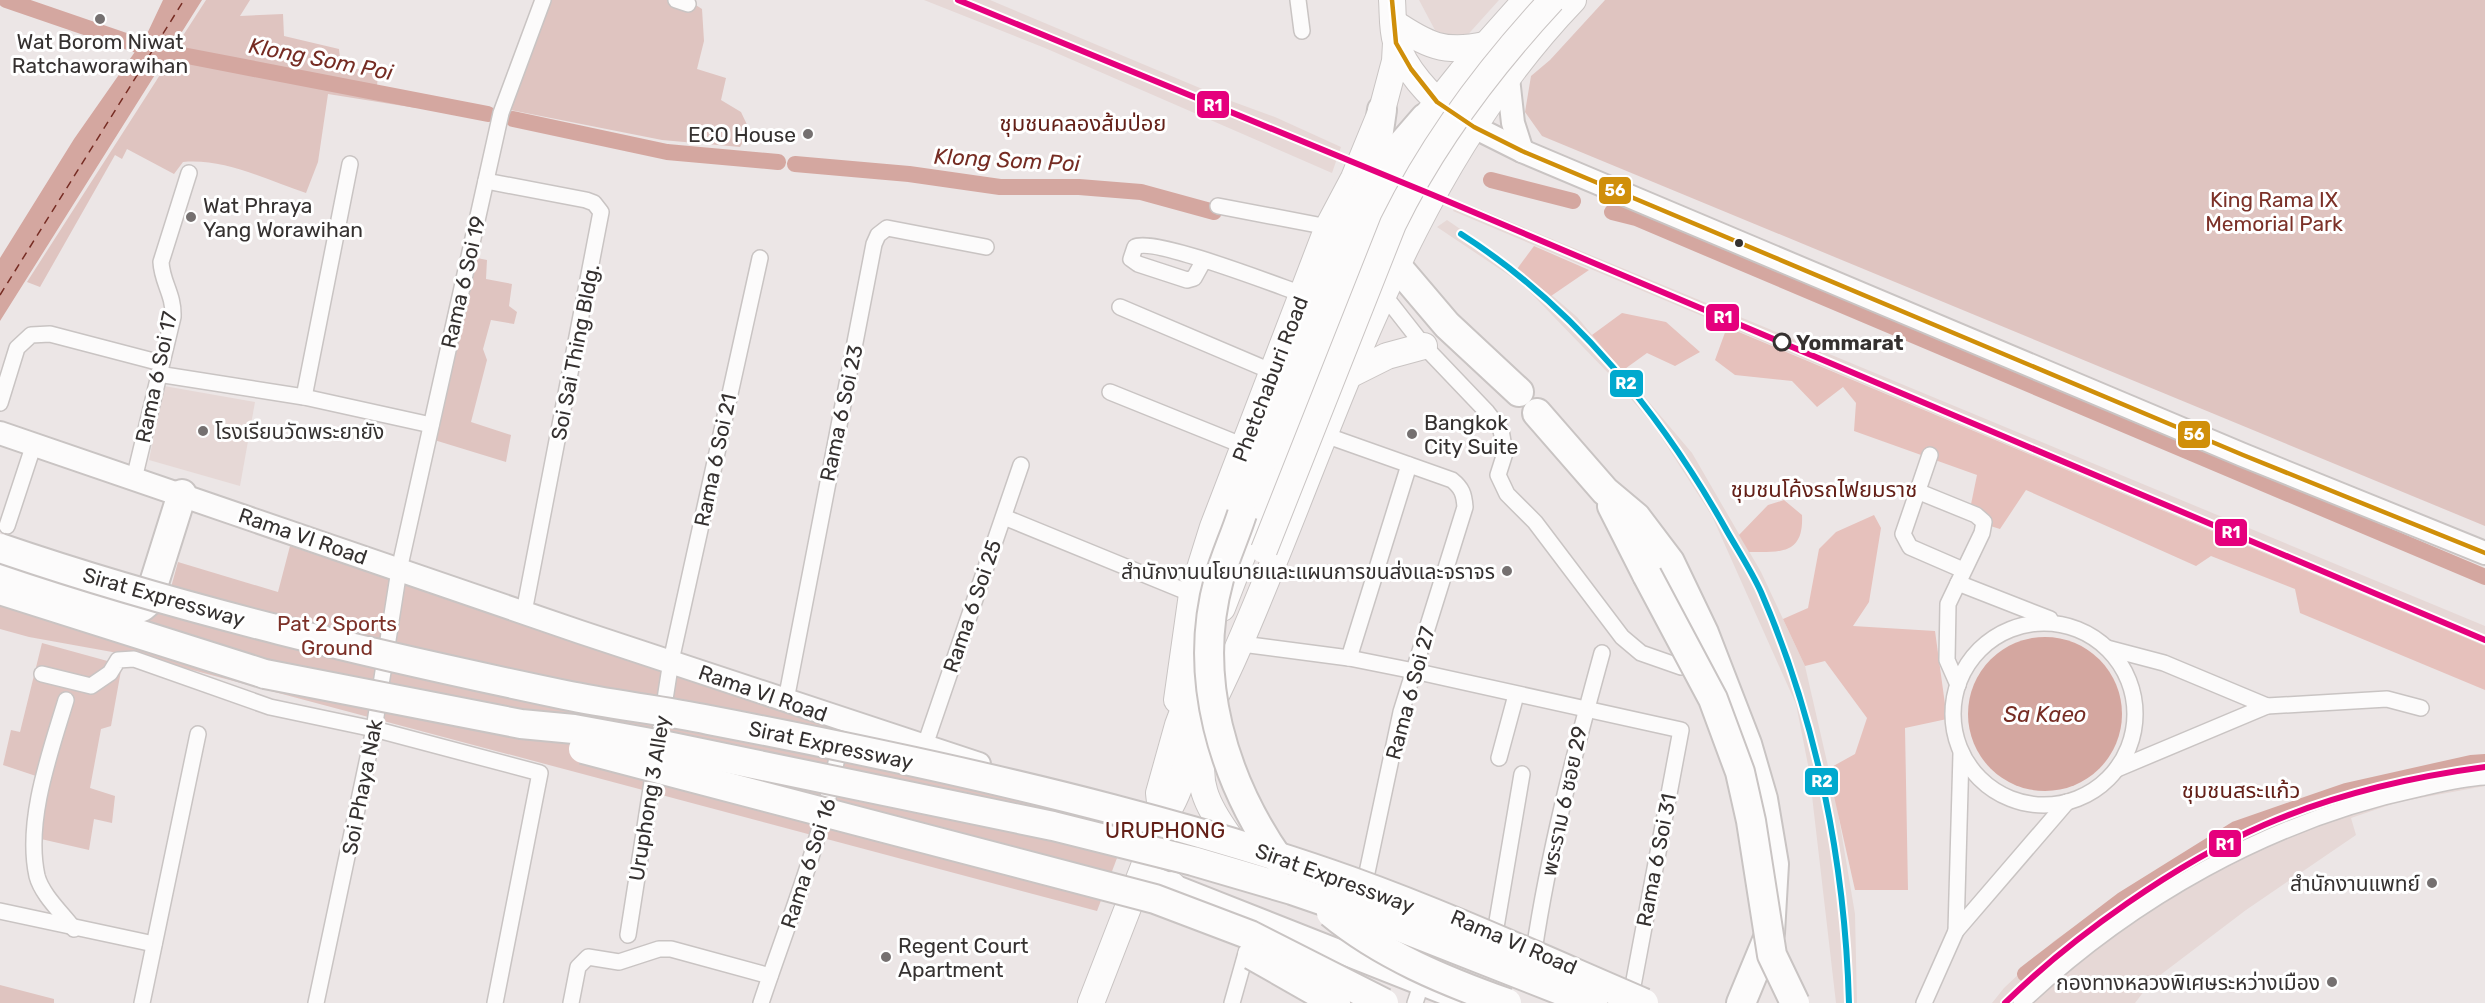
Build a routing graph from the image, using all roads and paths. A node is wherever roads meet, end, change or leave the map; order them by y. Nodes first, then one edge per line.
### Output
1 (543, 0) edge
2 (1298, 0) edge
3 (1526, 0) edge
4 (1552, 0) edge
5 (1574, 0) edge
6 (1394, 22) edge
7 (1302, 31) dead end
8 (1485, 45) junction
9 (1508, 78) junction
10 (1382, 110) junction
11 (1431, 110) junction
12 (1474, 127) junction
13 (1522, 151) junction
14 (350, 164) dead end
15 (189, 173) dead end
16 (1385, 176) junction
17 (486, 181) junction
18 (1437, 187) junction
19 (1218, 206) dead end
20 (1328, 226) junction
21 (986, 247) dead end
22 (1362, 251) junction
23 (760, 258) dead end
24 (1204, 260) dead end
25 (1396, 265) junction
26 (1302, 294) junction
27 (1384, 295) junction
28 (1120, 308) dead end
29 (1424, 346) junction
30 (160, 369) junction
31 (1273, 372) junction
32 (1349, 375) junction
33 (1110, 392) dead end
34 (304, 397) junction
35 (0, 403) edge
36 (431, 425) junction
37 (0, 433) edge
38 (1324, 435) junction
39 (34, 444) junction
40 (1244, 446) junction
41 (1930, 455) dead end
42 (1022, 465) dead end
43 (1410, 465) junction
44 (134, 478) junction
45 (1917, 491) junction
46 (182, 494) junction
47 (1004, 517) junction
48 (2485, 553) edge
49 (2, 561) edge
50 (1658, 568) junction
51 (399, 570) junction
52 (1961, 576) junction
53 (1192, 594) junction
54 (1255, 609) junction
55 (524, 612) junction
56 (2061, 624) junction
57 (1242, 644) junction
58 (2107, 648) junction
59 (1602, 652) dead end
60 (1349, 658) junction
61 (671, 662) junction
62 (1681, 667) dead end
63 (1414, 671) junction
64 (42, 674) dead end
65 (1958, 685) junction
66 (1516, 695) junction
67 (66, 700) dead end
68 (786, 700) junction
69 (2267, 706) junction
70 (2421, 708) dead end
71 (1584, 709) junction
72 (843, 720) junction
73 (521, 724) junction
74 (1178, 725) junction
75 (374, 729) junction
76 (198, 734) dead end
77 (924, 748) junction
78 (1191, 752) junction
79 (1961, 752) junction
80 (1499, 758) dead end
81 (2116, 769) junction
82 (1522, 774) dead end
83 (2485, 777) edge
84 (2067, 802) junction
85 (1162, 820) junction
86 (1228, 835) junction
87 (1365, 882) junction
88 (1172, 885) joint
89 (1134, 886) junction
90 (0, 911) edge
91 (1256, 920) junction
92 (74, 928) junction
93 (1956, 931) junction
94 (1495, 933) junction
95 (628, 935) dead end
96 (154, 944) junction
97 (1534, 951) junction
98 (1353, 959) junction
99 (770, 976) junction
100 (1418, 994) edge
101 (1638, 997) edge
102 (142, 1003) edge
103 (316, 1003) edge
104 (495, 1003) edge
105 (571, 1003) edge
106 (761, 1003) edge
107 (1091, 1003) edge
108 (1232, 1003) edge
109 (1336, 1003) edge
110 (1345, 1003) edge
111 (1384, 1003) edge
112 (1469, 1003) edge
113 (1507, 1003) edge
114 (1593, 1003) edge
115 (1659, 1003) edge
116 (1741, 1003) edge
117 (1795, 1003) edge
118 (1924, 1003) edge
119 (2021, 1003) edge

1 - 17 street, Rama 6 Soi 19
2 - 7 street
3 - 8 main road
4 - 78 main road, bridge
5 - 9 main road, Phetchaburi Road
6 - 8 main road
6 - 10 main road, Phetchaburi Road
6 - 11 main road
8 - 11 main road
9 - 12 main road, Phetchaburi Road
9 - 13 main road
10 - 16 highway
10 - 20 main road, Phetchaburi Road
11 - 12 main road
11 - 16 highway
11 - 18 main road
12 - 13 main road
12 - 18 main road, Phetchaburi Road
13 - 48 main road
14 - 34 street
15 - 30 street, Rama 6 Soi 17
16 - 22 main road, Phetchaburi Road
16 - 113 highway, bridge
17 - 36 street, Rama 6 Soi 19
17 - 55 street, Soi Sai Thing Bldg.
18 - 25 main road, Phetchaburi Road
19 - 20 street
20 - 26 main road, Phetchaburi Road
21 - 68 street, Rama 6 Soi 23
22 - 25 main road
22 - 74 main road, Phetchaburi Road
23 - 61 street, Rama 6 Soi 21
24 - 26 street
25 - 27 main road, Phetchaburi Road
25 - 50 highway
26 - 31 main road, Phetchaburi Road
27 - 29 street
27 - 32 main road, Phetchaburi Road
28 - 31 street
29 - 32 main road
29 - 62 street
30 - 34 street
30 - 35 street
30 - 44 street, Rama 6 Soi 17
31 - 40 main road, Phetchaburi Road
32 - 38 main road, Phetchaburi Road
33 - 40 street
34 - 36 street
36 - 51 street, Rama 6 Soi 19
37 - 39 main road, Rama VI Road
38 - 43 street
38 - 54 main road, Phetchaburi Road
39 - 44 main road, Rama VI Road
39 - 49 street
40 - 53 main road, Phetchaburi Road
41 - 45 street
42 - 47 street, Rama 6 Soi 25
43 - 60 street
43 - 63 street, Rama 6 Soi 27
44 - 46 main road, Rama VI Road
45 - 52 street
45 - 52 street
46 - 49 highway
46 - 51 main road, Rama VI Road
47 - 53 street
47 - 77 street, Rama 6 Soi 25
49 - 73 highway, Sirat Expressway, bridge
49 - 101 highway, Sirat Expressway, bridge
50 - 116 highway, bridge
50 - 117 highway, bridge
51 - 55 main road, Rama VI Road
51 - 75 street, Soi Phaya Nak
52 - 56 street
52 - 65 street
53 - 74 main road, Phetchaburi Road
54 - 57 main road
54 - 78 main road, Phetchaburi Road
55 - 61 main road, Rama VI Road
56 - 58 street
56 - 65 street
57 - 60 street
57 - 86 main road
58 - 69 street
58 - 81 street
59 - 71 street, พระราม 6 ซอย 29
60 - 63 street
61 - 68 main road, Rama VI Road
61 - 95 street, Uruphong 3 Alley
63 - 66 street
63 - 87 street, Rama 6 Soi 27
64 - 75 street
65 - 79 street
66 - 71 street
66 - 80 street
67 - 92 street
68 - 72 main road, Rama VI Road
69 - 70 street
69 - 81 street
71 - 97 street, พระราม 6 ซอย 29
71 - 101 street, Rama 6 Soi 31
72 - 77 main road, Rama VI Road
72 - 99 street, Rama 6 Soi 16
73 - 89 highway, bridge
73 - 114 highway, Sirat Expressway, bridge
74 - 85 main road, Phetchaburi Road
75 - 103 street, Soi Phaya Nak
75 - 104 street
76 - 96 street
77 - 85 main road, Rama VI Road
78 - 85 main road, Phetchaburi Road
79 - 84 street
79 - 93 street
81 - 84 street
82 - 94 street
83 - 119 street
84 - 93 street
85 - 86 main road, Rama VI Road
85 - 89 main road, Phetchaburi Road
86 - 87 main road, Rama VI Road
87 - 94 main road, Rama VI Road
88 - 89 main road
88 - 91 main road
89 - 107 main road, Phetchaburi Road
89 - 109 highway, bridge
89 - 111 highway, bridge
90 - 92 street
91 - 98 main road
91 - 108 street
92 - 96 street
93 - 118 street
94 - 97 main road, Rama VI Road
96 - 102 street
97 - 101 main road, Rama VI Road
98 - 100 main road
98 - 110 street
99 - 105 street
99 - 106 street, Rama 6 Soi 16
100 - 112 main road
101 - 115 main road, Rama VI Road

